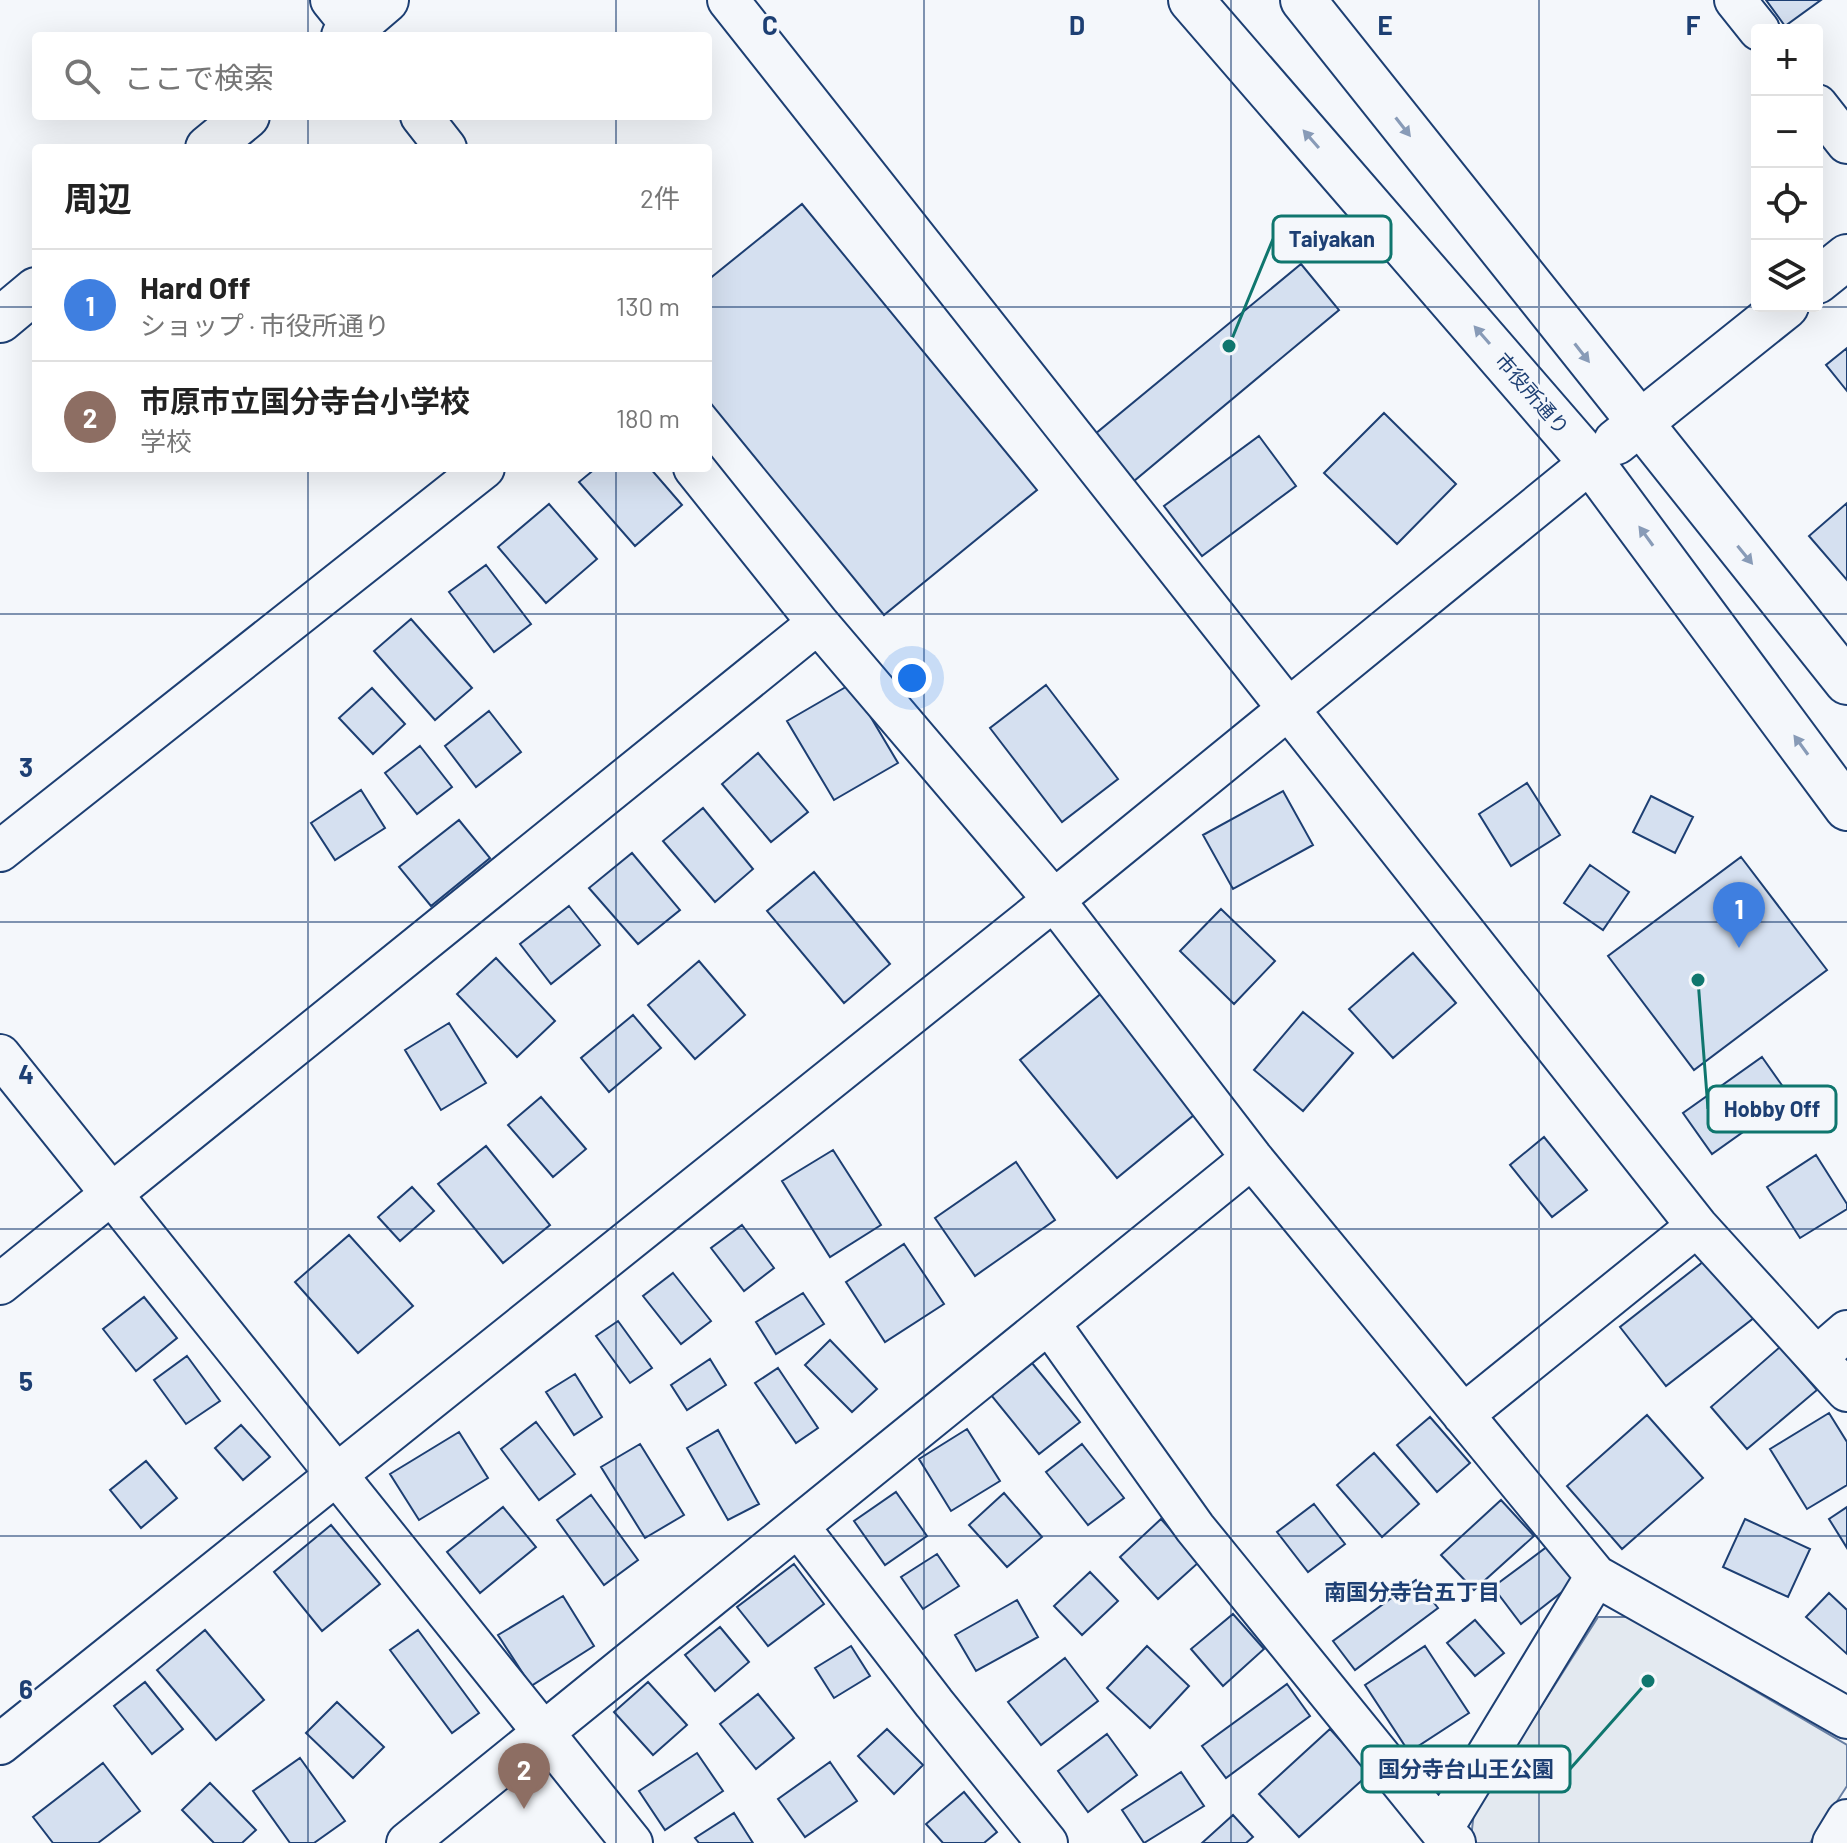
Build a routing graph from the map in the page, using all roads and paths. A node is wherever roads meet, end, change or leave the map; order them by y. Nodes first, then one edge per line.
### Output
1 (386, 0) edge
2 (728, 0) edge
3 (1191, 0) edge
4 (1303, 0) edge
5 (1735, 0) edge
6 (1754, 24) edge
7 (347, 25) edge
8 (1823, 113) edge
9 (242, 120) edge
10 (424, 120) edge
11 (1847, 143) edge
12 (213, 144) edge
13 (443, 144) edge
14 (1847, 257) edge
15 (1823, 276) edge
16 (32, 293) edge
17 (1778, 312) edge
18 (0, 320) edge
19 (1639, 423) junction
20 (1591, 462) junction
21 (479, 472) edge
22 (697, 472) edge
23 (818, 623) junction
24 (1847, 682) edge
25 (1286, 709) junction
26 (1847, 808) edge
27 (0, 851) edge
28 (1054, 900) junction
29 (0, 1055) edge
30 (1252, 1158) junction
31 (111, 1194) junction
32 (1697, 1226) junction
33 (0, 1284) edge
34 (1049, 1323) junction
35 (1832, 1344) edge
36 (1847, 1391) edge
37 (1463, 1415) junction
38 (336, 1475) junction
39 (798, 1526) junction
40 (1596, 1576) junction
41 (1847, 1718) edge
42 (542, 1733) junction
43 (0, 1744) edge
44 (1847, 1820) edge
45 (1448, 1837) edge
46 (407, 1843) edge
47 (632, 1843) edge
48 (1047, 1843) edge
49 (1833, 1843) edge

1 - 7 street
2 - 25 street
20 -> 3 street, 市役所通り
4 -> 19 street
5 - 6 street
8 - 11 street
9 - 12 street
10 - 13 street
14 - 15 street
16 - 18 street
17 - 19 street
19 - 20 street
19 -> 24 street
20 - 25 street
26 -> 20 street, 市役所通り
21 - 27 street
22 - 23 street
23 - 28 street
23 - 31 street
25 - 28 street
25 - 32 street
28 - 30 street
28 - 38 street
29 - 31 street
30 - 34 street
30 - 37 street
31 - 33 street
31 - 38 street
32 - 35 street
32 - 37 street
34 - 39 street
34 - 45 street
35 - 36 street
37 - 40 street
38 - 42 street
38 - 43 street
39 - 42 street
39 - 48 street
40 - 41 street
40 - 45 street
42 - 46 street
42 - 47 street
44 - 49 street

